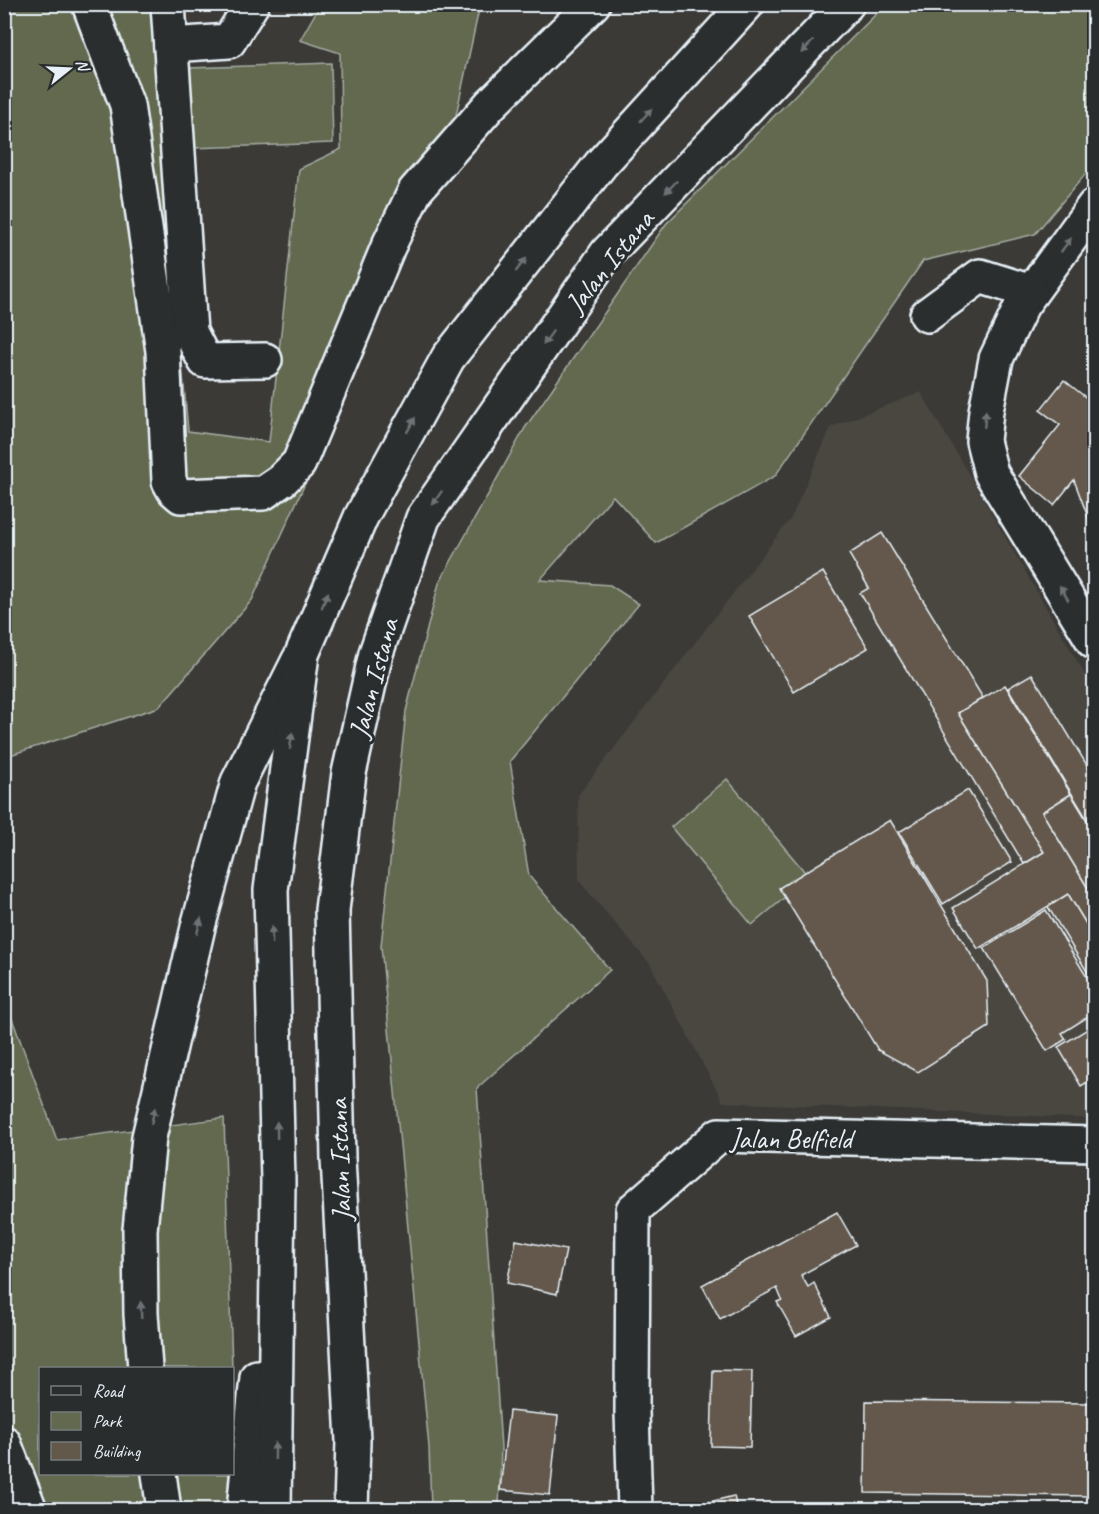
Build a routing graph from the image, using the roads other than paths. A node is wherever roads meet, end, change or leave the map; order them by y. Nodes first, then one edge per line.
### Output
1 (88, 4) edge
2 (168, 4) edge
3 (252, 4) edge
4 (593, 4) edge
5 (847, 4) edge
6 (742, 6) edge
7 (171, 45) junction
8 (1095, 206) edge
9 (1031, 292) junction
10 (927, 315) dead end
11 (265, 360) dead end
12 (1095, 642) edge
13 (302, 654) junction
14 (1095, 1143) edge
15 (278, 1181) junction
16 (344, 1276) junction
17 (145, 1367) edge
18 (4, 1443) edge
19 (159, 1475) edge
20 (30, 1509) edge
21 (164, 1509) edge
22 (244, 1509) edge
23 (274, 1509) edge
24 (351, 1509) edge
25 (374, 1509) edge
26 (635, 1509) edge

1 - 4 main road
2 - 7 main road
3 - 7 main road
5 -> 16 main road, Jalan Istana
13 -> 6 main road
7 - 11 main road
9 -> 8 main road
9 - 10 main road
12 -> 9 main road
15 -> 13 main road
17 -> 13 main road
14 - 26 main road, Jalan Belfield
15 - 22 main road
23 -> 15 main road
16 - 24 main road, Jalan Istana
16 - 25 main road
18 - 20 main road
19 - 21 main road

